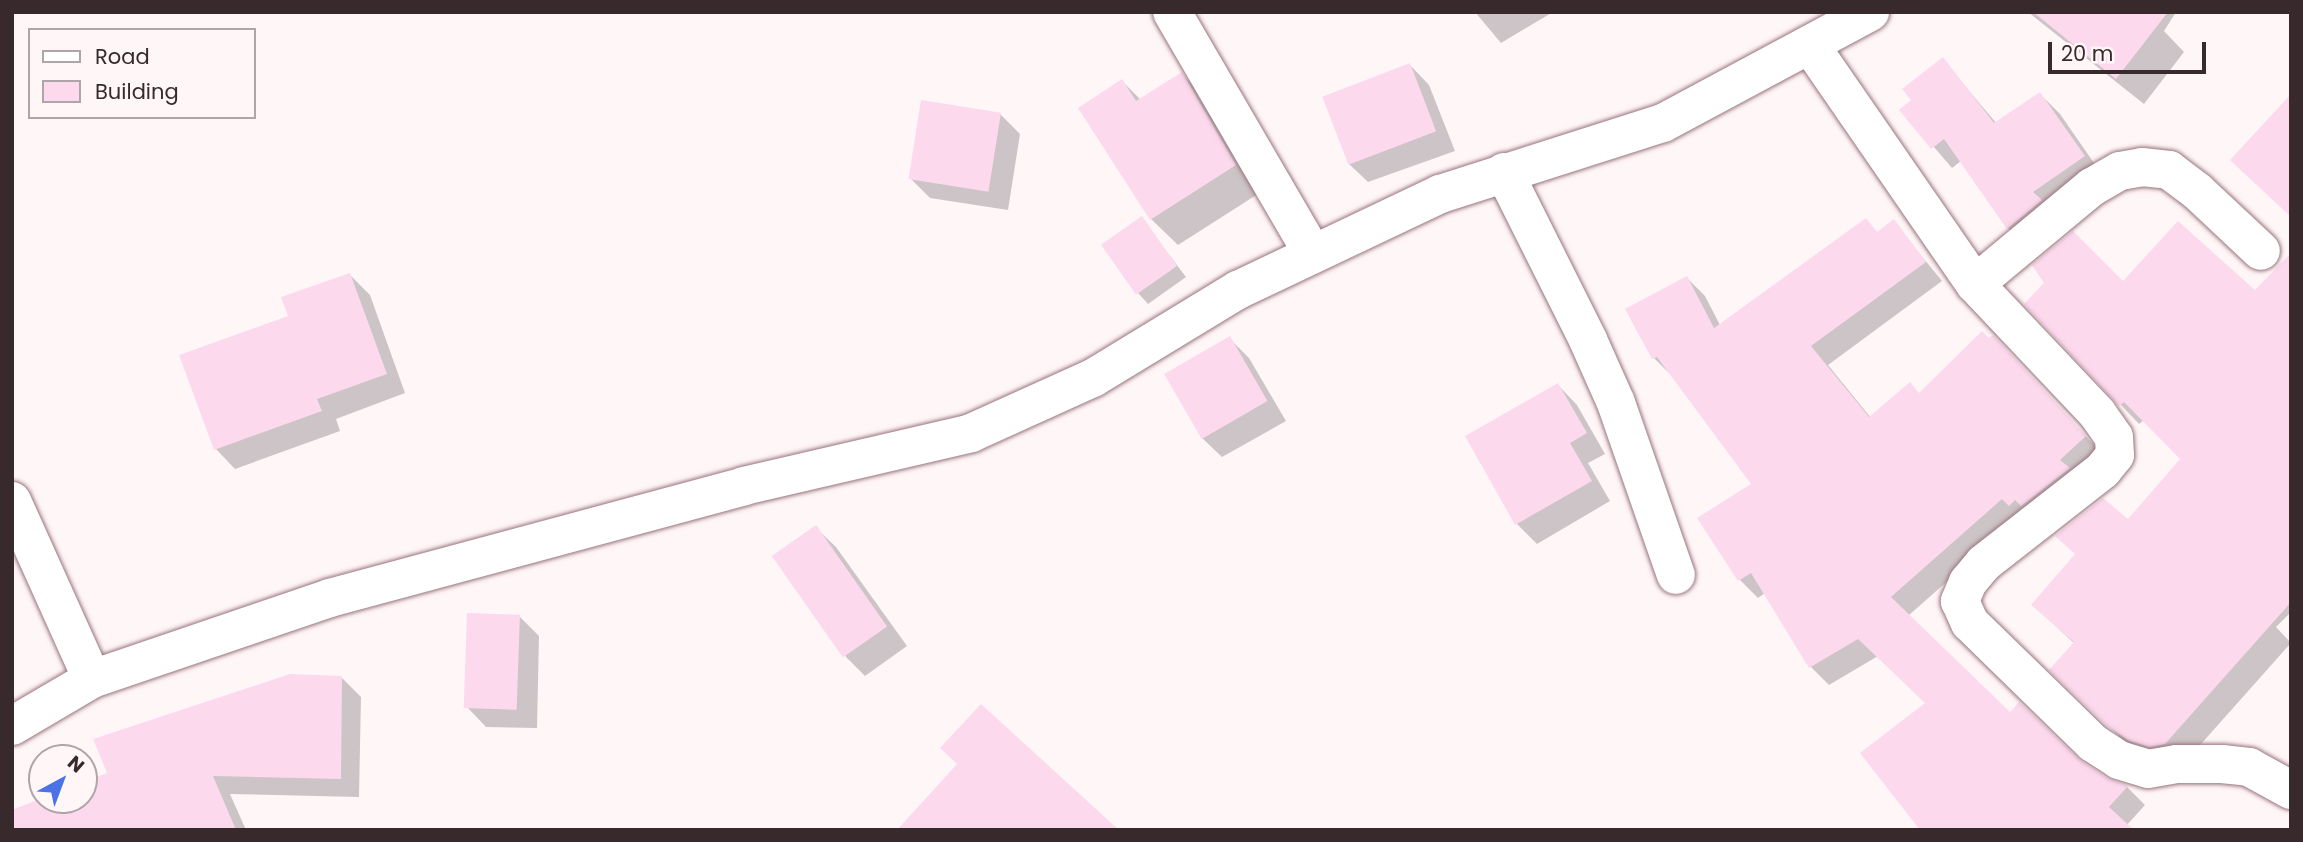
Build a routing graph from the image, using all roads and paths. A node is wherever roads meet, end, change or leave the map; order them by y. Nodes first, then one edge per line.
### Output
1 (1172, 12) edge
2 (1870, 12) edge
3 (1811, 45) junction
4 (1504, 172) junction
5 (2261, 251) dead end
6 (1313, 254) junction
7 (1975, 284) junction
8 (12, 501) edge
9 (1676, 575) dead end
10 (92, 679) junction
11 (12, 726) edge
12 (2291, 790) edge

1 - 6 street
2 - 3 street
3 - 4 street
3 - 7 street
4 - 6 street
4 - 9 street
5 - 7 street
6 - 10 street
7 - 12 street
8 - 10 street
10 - 11 street

